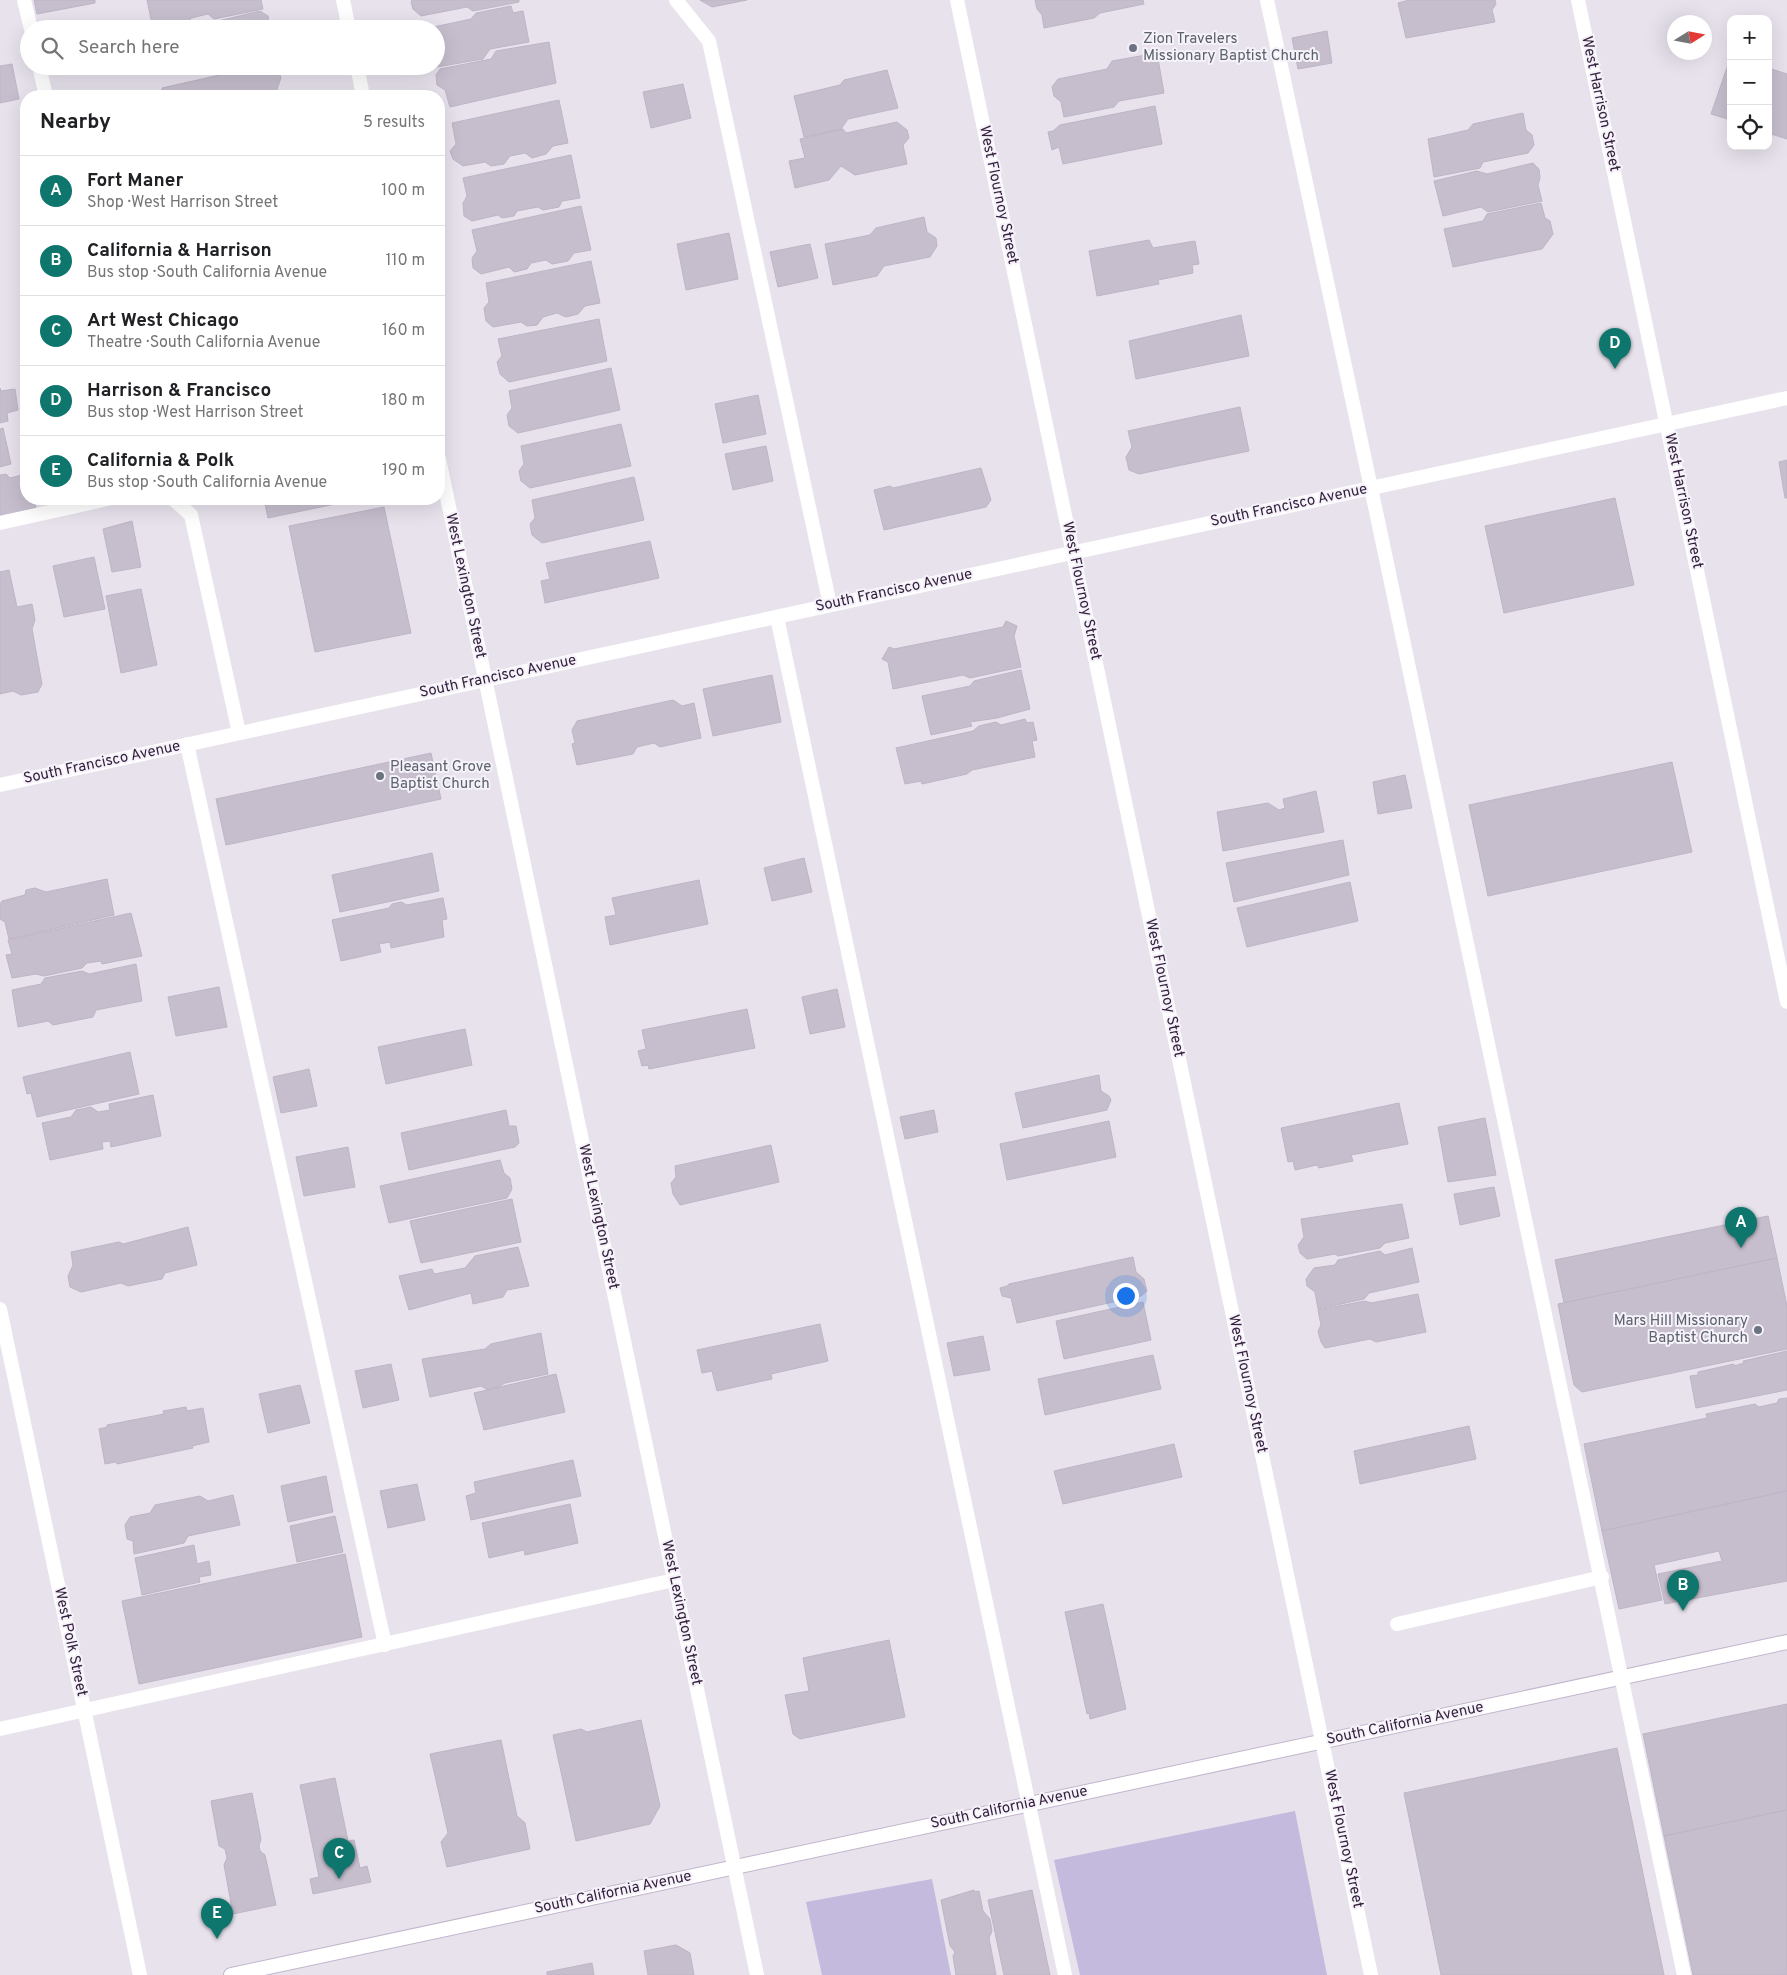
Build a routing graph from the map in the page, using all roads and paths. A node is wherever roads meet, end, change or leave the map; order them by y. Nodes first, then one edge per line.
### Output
1 (24, 0) edge
2 (343, 0) edge
3 (676, 0) edge
4 (958, 0) edge
5 (1266, 0) edge
6 (1578, 0) edge
7 (29, 20) edge
8 (347, 20) edge
9 (41, 75) edge
10 (358, 75) edge
11 (45, 90) edge
12 (362, 90) edge
13 (1787, 398) edge
14 (1667, 424) junction
15 (445, 488) edge
16 (1371, 488) junction
17 (81, 505) edge
18 (179, 505) edge
19 (0, 523) edge
20 (1073, 552) junction
21 (830, 605) junction
22 (777, 616) junction
23 (485, 680) junction
24 (239, 733) junction
25 (187, 744) junction
26 (0, 785) edge
27 (1787, 1002) edge
28 (0, 1309) edge
29 (1602, 1577) junction
30 (674, 1580) junction
31 (1397, 1624) dead end
32 (1787, 1642) edge
33 (385, 1644) junction
34 (1622, 1677) junction
35 (85, 1711) junction
36 (0, 1729) edge
37 (1323, 1741) junction
38 (1029, 1804) junction
39 (734, 1867) junction
40 (140, 1975) edge
41 (231, 1975) edge
42 (756, 1975) edge
43 (1065, 1975) edge
44 (1371, 1975) edge
45 (1684, 1975) edge

1 - 7 street
2 - 8 street
3 - 21 street
4 - 20 street, West Flournoy Street
5 - 16 street
6 - 14 street, West Harrison Street
9 - 11 street
10 - 12 street
13 - 14 street, South Francisco Avenue
14 - 16 street, South Francisco Avenue
14 - 27 street, West Harrison Street
15 - 23 street, West Lexington Street
16 - 20 street, South Francisco Avenue
16 - 29 street
17 - 19 street
18 - 24 street
20 - 21 street, South Francisco Avenue
20 - 37 street, West Flournoy Street
21 - 22 street, South Francisco Avenue
22 - 23 street, South Francisco Avenue
22 - 38 street
23 - 24 street, South Francisco Avenue
23 - 30 street, West Lexington Street
24 - 25 street, South Francisco Avenue
25 - 26 street, South Francisco Avenue
25 - 33 street
28 - 35 street, West Polk Street
29 - 31 street
29 - 34 street
30 - 33 street
30 - 39 street, West Lexington Street
32 - 34 street, South California Avenue
33 - 35 street
34 - 37 street, South California Avenue
34 - 45 street
35 - 36 street
35 - 40 street, West Polk Street
37 - 38 street, South California Avenue
37 - 44 street, West Flournoy Street
38 - 39 street, South California Avenue
38 - 43 street
39 - 41 street, South California Avenue
39 - 42 street, West Lexington Street

